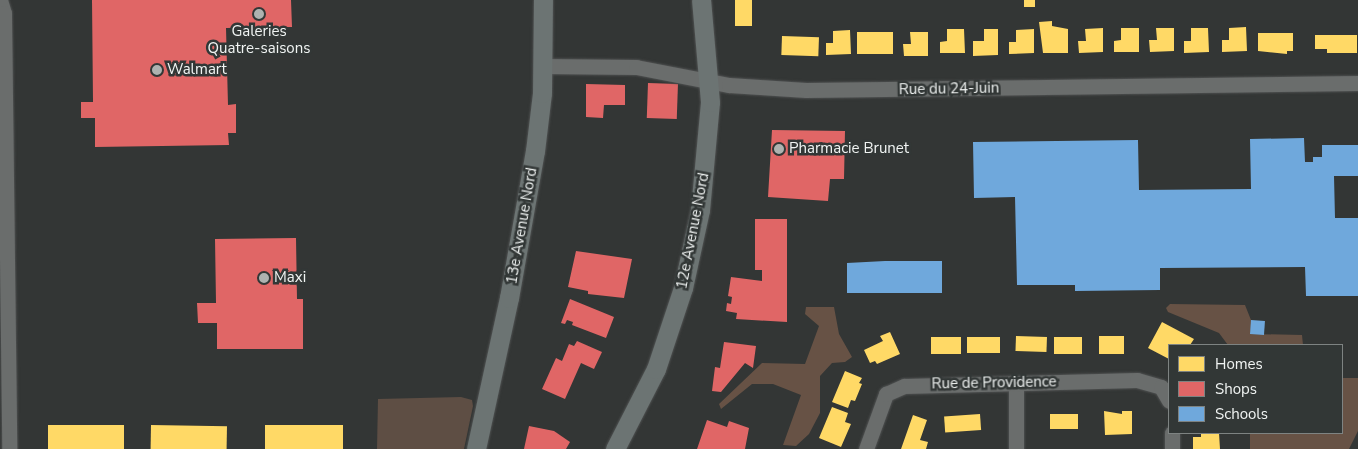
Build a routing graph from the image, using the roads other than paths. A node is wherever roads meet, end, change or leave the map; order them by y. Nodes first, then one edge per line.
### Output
1 (0, 0) edge
2 (542, 0) edge
3 (701, 0) edge
4 (543, 66) junction
5 (710, 81) junction
6 (1358, 84) edge
7 (1016, 383) junction
8 (1168, 399) edge
9 (1172, 434) edge
10 (8, 449) edge
11 (476, 449) edge
12 (615, 449) edge
13 (866, 449) edge
14 (1016, 449) edge
15 (1172, 449) edge

1 - 10 street
2 - 4 main road, 13e Avenue Nord
3 - 5 main road, 12e Avenue Nord
4 - 5 street, Rue du 24-Juin
4 - 11 main road, 13e Avenue Nord
5 - 6 street, Rue du 24-Juin
5 - 12 main road, 12e Avenue Nord
7 - 8 street, Rue de Providence
7 - 13 street, Rue de Providence
7 - 14 street
9 - 15 street

